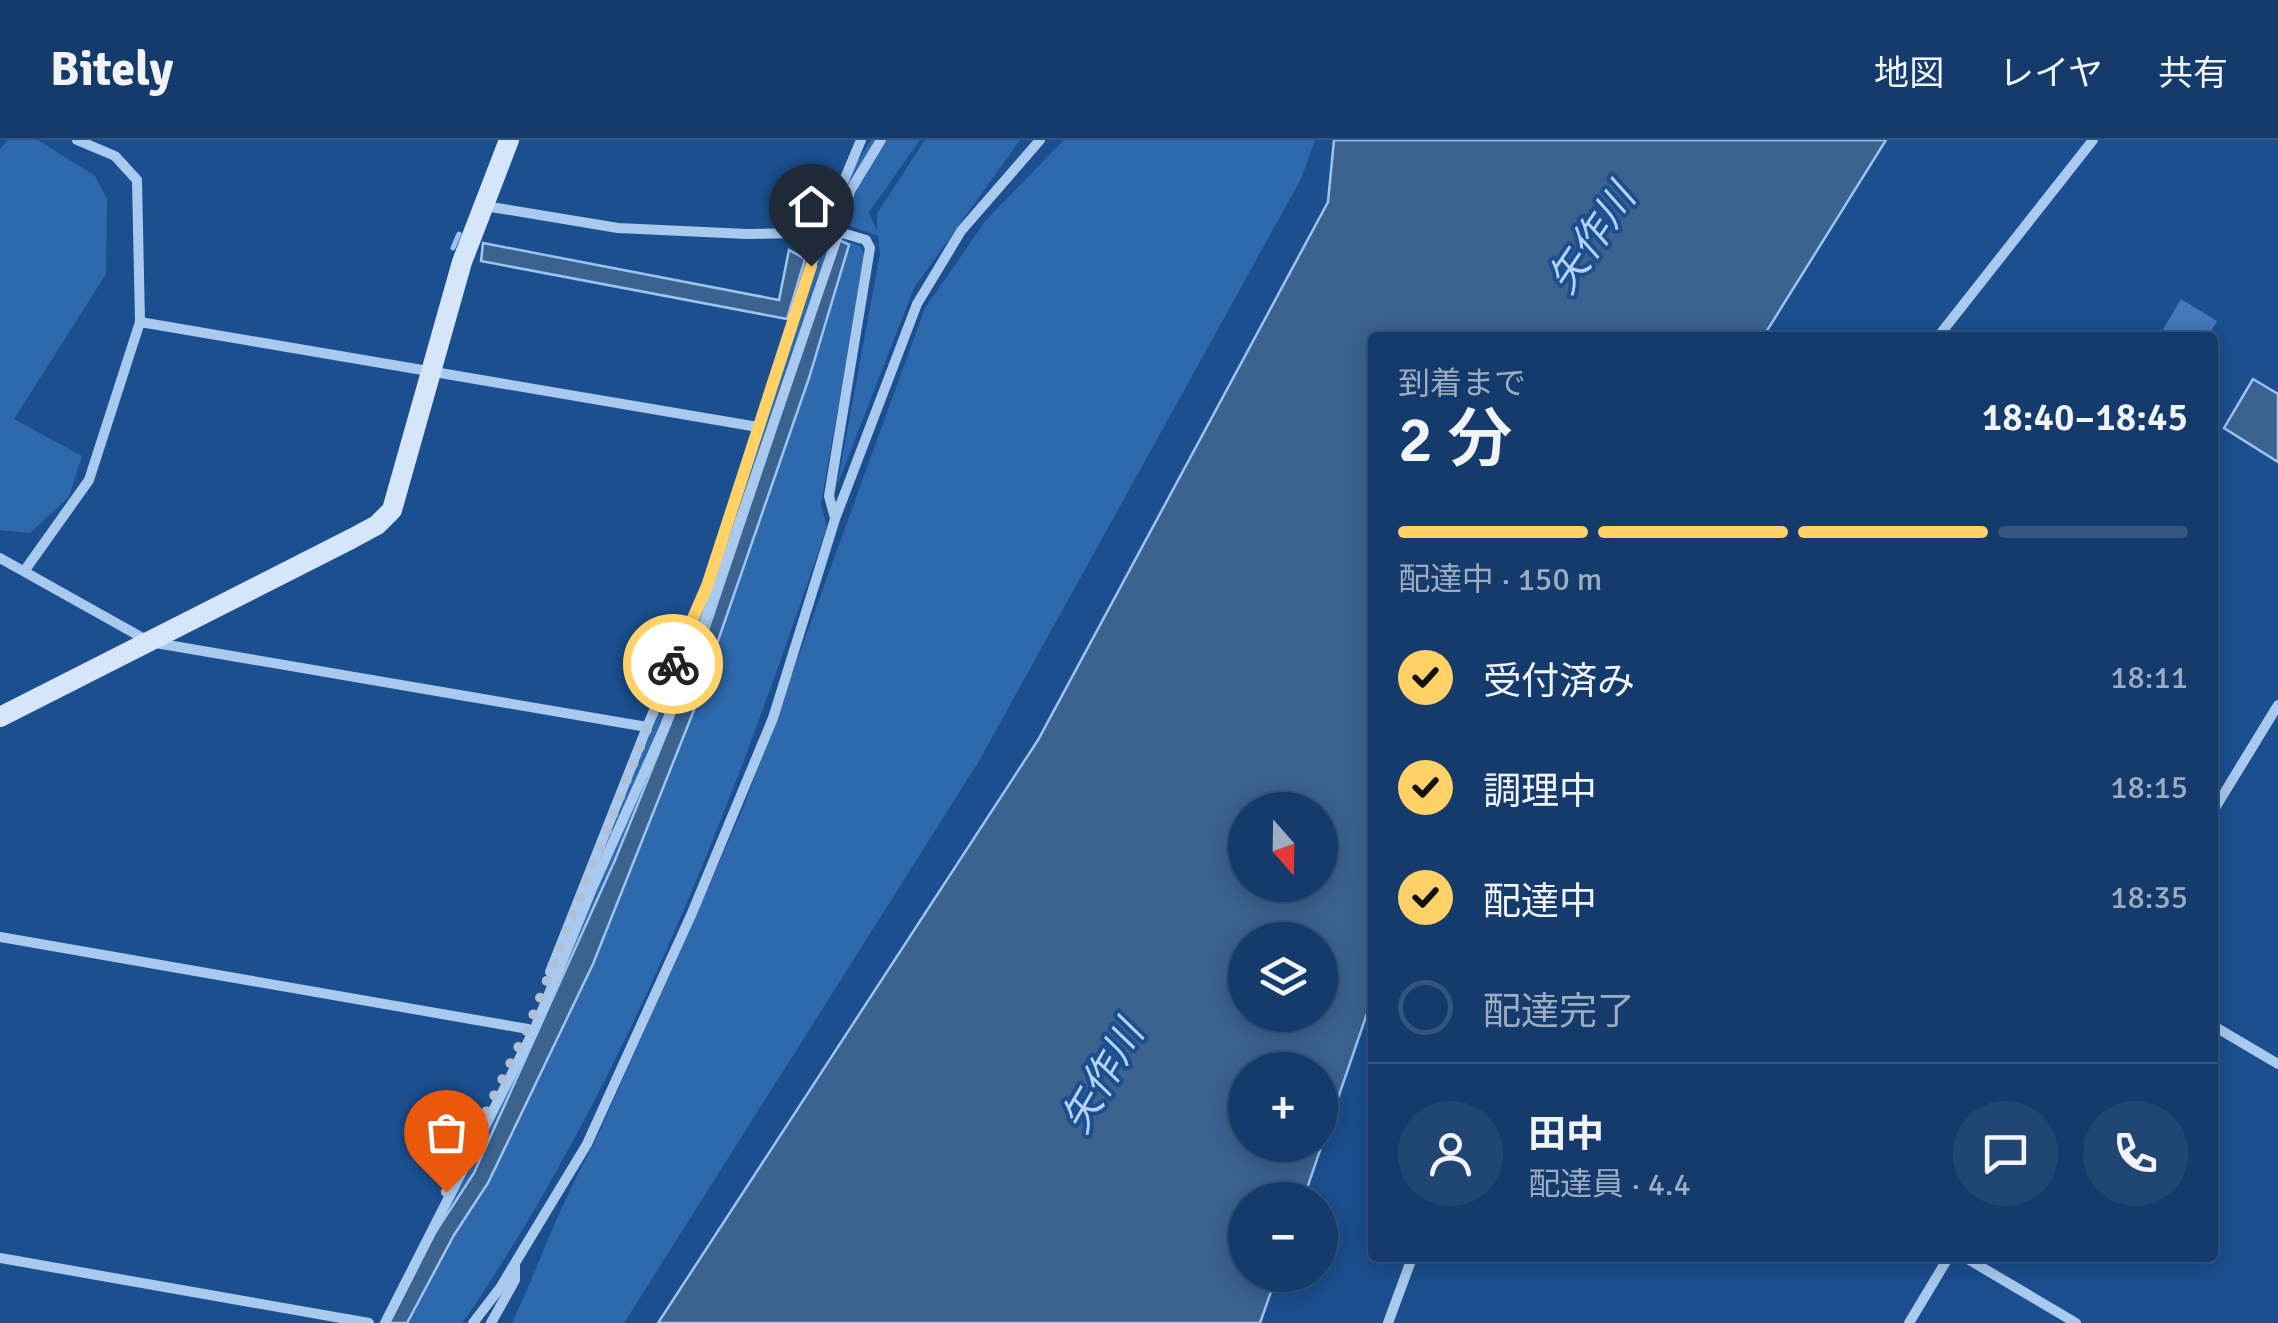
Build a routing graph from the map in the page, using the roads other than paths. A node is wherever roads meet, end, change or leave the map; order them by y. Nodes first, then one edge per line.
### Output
1 (78, 140) edge
2 (508, 140) edge
3 (860, 140) edge
4 (882, 140) edge
5 (1040, 140) edge
6 (2093, 140) edge
7 (482, 205) junction
8 (839, 232) junction
9 (822, 233) junction
10 (140, 322) junction
11 (1942, 332) edge
12 (432, 371) junction
13 (758, 427) junction
14 (835, 519) junction
15 (0, 558) edge
16 (25, 570) junction
17 (150, 642) junction
18 (2278, 705) edge
19 (0, 717) edge
20 (646, 727) junction
21 (2218, 802) edge
22 (0, 937) edge
23 (528, 1028) junction
24 (2218, 1028) edge
25 (2278, 1064) edge
26 (0, 1258) edge
27 (1411, 1262) edge
28 (1946, 1262) edge
29 (1973, 1262) edge
30 (515, 1263) junction
31 (369, 1323) edge
32 (382, 1323) edge
33 (474, 1323) edge
34 (491, 1323) edge
35 (1388, 1323) edge
36 (1909, 1323) edge
37 (2076, 1323) edge

1 - 10 street
2 - 7 street
3 - 9 street
4 - 8 street
5 - 14 street
6 - 11 street
7 - 9 street
7 - 12 street
8 - 9 street
8 - 14 street
8 - 32 street
9 - 13 street
10 - 12 street
10 - 16 street
12 - 13 street
12 - 17 street
13 - 20 street
14 - 30 street
15 - 16 street
16 - 17 street
17 - 19 street
17 - 20 street
18 - 21 street
20 - 23 street
22 - 23 street
23 - 32 street
24 - 25 street
26 - 31 street
27 - 35 street
28 - 36 street
29 - 37 street
30 - 33 street
30 - 34 street

